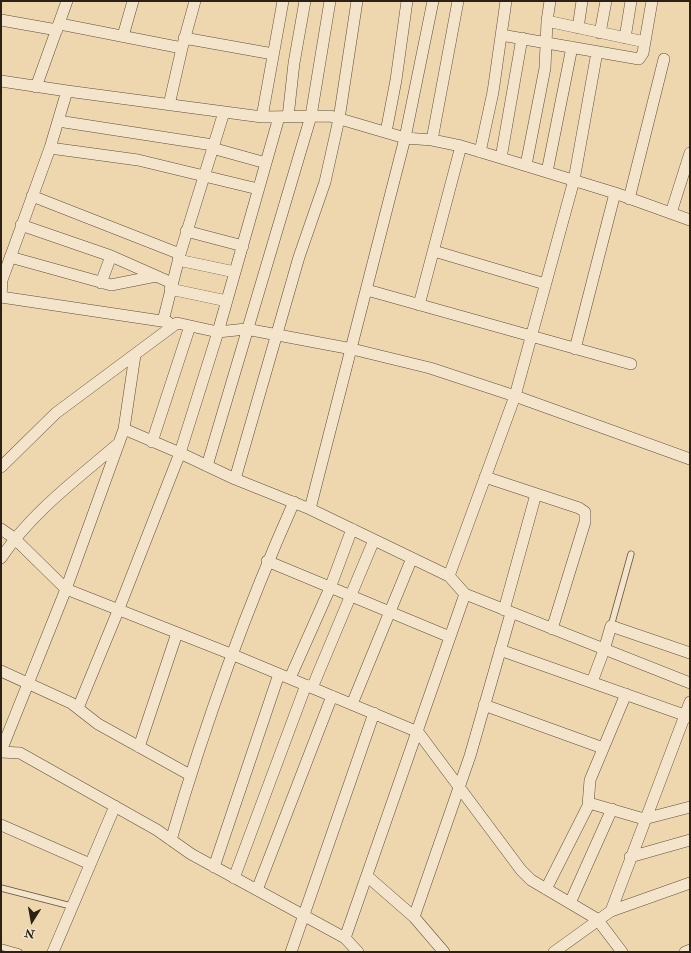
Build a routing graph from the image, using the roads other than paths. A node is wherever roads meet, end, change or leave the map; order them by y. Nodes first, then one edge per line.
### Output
1 (67, 1) edge
2 (133, 1) edge
3 (195, 1) edge
4 (283, 1) edge
5 (304, 1) edge
6 (330, 1) edge
7 (357, 1) edge
8 (407, 1) edge
9 (433, 1) edge
10 (458, 1) edge
11 (506, 1) edge
12 (550, 1) edge
13 (582, 1) edge
14 (606, 1) edge
15 (632, 1) edge
16 (652, 1) edge
17 (1, 20) edge
18 (546, 21) junction
19 (58, 27) junction
20 (578, 28) junction
21 (600, 33) junction
22 (501, 35) junction
23 (123, 36) junction
24 (522, 38) junction
25 (625, 38) junction
26 (547, 42) junction
27 (645, 42) junction
28 (183, 43) junction
29 (572, 47) junction
30 (597, 52) junction
31 (273, 54) junction
32 (664, 59) dead end
33 (1, 81) edge
34 (36, 87) junction
35 (67, 91) junction
36 (169, 105) junction
37 (224, 112) junction
38 (311, 116) junction
39 (262, 117) junction
40 (284, 117) junction
41 (340, 119) junction
42 (58, 121) junction
43 (386, 132) junction
44 (405, 138) junction
45 (432, 140) junction
46 (461, 146) junction
47 (212, 147) junction
48 (50, 148) junction
49 (480, 152) junction
50 (690, 153) edge
51 (501, 158) junction
52 (266, 163) junction
53 (526, 165) junction
54 (547, 172) junction
55 (204, 175) junction
56 (574, 180) junction
57 (258, 189) junction
58 (615, 193) junction
59 (32, 196) junction
60 (629, 199) junction
61 (671, 213) junction
62 (690, 220) edge
63 (21, 225) junction
64 (186, 231) junction
65 (243, 246) junction
66 (434, 251) junction
67 (111, 256) junction
68 (179, 257) junction
69 (10, 258) junction
70 (3, 271) edge
71 (235, 272) junction
72 (156, 276) junction
73 (102, 283) junction
74 (545, 284) junction
75 (171, 286) junction
76 (367, 290) junction
77 (1, 297) edge
78 (227, 302) junction
79 (419, 305) junction
80 (162, 321) junction
81 (177, 323) junction
82 (190, 326) junction
83 (246, 329) junction
84 (218, 332) junction
85 (276, 335) junction
86 (531, 336) junction
87 (352, 349) junction
88 (574, 349) junction
89 (135, 356) junction
90 (630, 364) dead end
91 (515, 396) junction
92 (124, 429) junction
93 (152, 442) junction
94 (120, 443) junction
95 (180, 453) junction
96 (690, 459) edge
97 (207, 466) junction
98 (1, 467) edge
99 (485, 477) junction
100 (235, 479) junction
101 (536, 494) junction
102 (294, 502) junction
103 (310, 509) junction
104 (352, 529) junction
105 (1, 530) edge
106 (14, 538) junction
107 (374, 540) junction
108 (631, 554) dead end
109 (1, 558) edge
110 (412, 558) junction
111 (267, 561) junction
112 (449, 576) junction
113 (330, 588) junction
114 (66, 589) junction
115 (465, 594) junction
116 (350, 596) junction
117 (118, 611) junction
118 (507, 612) junction
119 (391, 613) junction
120 (611, 626) junction
121 (552, 629) junction
122 (177, 633) junction
123 (450, 637) junction
124 (500, 650) junction
125 (604, 650) junction
126 (690, 653) edge
127 (231, 654) junction
128 (1, 671) edge
129 (279, 674) junction
130 (290, 678) junction
131 (592, 682) junction
132 (690, 683) edge
133 (29, 684) junction
134 (309, 686) junction
135 (626, 694) junction
136 (332, 696) junction
137 (690, 702) edge
138 (352, 704) junction
139 (484, 705) junction
140 (78, 708) junction
141 (374, 713) junction
142 (688, 716) edge
143 (418, 732) junction
144 (138, 747) junction
145 (603, 748) junction
146 (1, 752) edge
147 (190, 775) junction
148 (459, 788) junction
149 (589, 803) junction
150 (115, 806) junction
151 (690, 807) edge
152 (612, 809) junction
153 (644, 819) junction
154 (1, 825) edge
155 (172, 840) junction
156 (690, 840) edge
157 (630, 857) junction
158 (90, 864) junction
159 (214, 867) junction
160 (367, 876) junction
161 (234, 878) junction
162 (690, 884) edge
163 (1, 888) edge
164 (546, 889) junction
165 (258, 890) junction
166 (570, 903) junction
167 (71, 906) junction
168 (610, 911) junction
169 (304, 916) junction
170 (414, 917) junction
171 (597, 920) junction
172 (345, 938) junction
173 (1, 947) edge
174 (690, 950) edge
175 (19, 952) edge
176 (53, 952) edge
177 (291, 952) edge
178 (358, 952) edge
179 (444, 952) edge
180 (554, 952) edge
181 (622, 952) edge
182 (685, 952) edge

1 - 19 street
2 - 23 street
3 - 28 street
4 - 31 street
5 - 40 street
6 - 38 street
7 - 41 street
8 - 43 street
9 - 44 street
10 - 45 street
11 - 22 street
12 - 18 street
13 - 20 street
14 - 21 street
15 - 25 street
16 - 27 street
17 - 19 street
18 - 20 street
18 - 26 street
19 - 23 street
19 - 34 street
20 - 21 street
21 - 25 street
22 - 24 street
22 - 49 street
23 - 28 street
24 - 26 street
24 - 51 street
25 - 27 street
26 - 29 street
26 - 53 street
27 - 30 street
28 - 31 street
28 - 36 street
29 - 30 street
29 - 54 street
30 - 56 street
31 - 39 street
32 - 60 street
33 - 34 street
34 - 35 street
35 - 36 street
35 - 42 street
36 - 37 street
37 - 39 street
37 - 47 street
38 - 40 street
38 - 41 street
38 - 83 street
39 - 40 street
40 - 52 street
41 - 43 street
41 - 85 street
42 - 47 street
42 - 48 street
43 - 44 street
44 - 45 street
44 - 76 street
45 - 46 street
46 - 49 street
46 - 66 street
47 - 52 street
47 - 55 street
48 - 55 street
48 - 59 street
49 - 51 street
50 - 61 street
51 - 53 street
52 - 57 street
53 - 54 street
54 - 56 street
55 - 57 street
55 - 64 street
56 - 58 street
56 - 74 street
57 - 65 street
58 - 60 street
58 - 88 street
59 - 63 street
59 - 68 street
60 - 61 street
61 - 62 street
63 - 67 street
63 - 69 street
64 - 65 street
64 - 68 street
65 - 71 street
66 - 74 street
66 - 79 street
67 - 72 street
67 - 73 street
68 - 71 street
68 - 75 street
69 - 70 street
69 - 73 street
70 - 77 street
71 - 78 street
72 - 73 street
72 - 75 street
74 - 86 street
75 - 78 street
75 - 80 street
76 - 79 street
76 - 87 street
77 - 80 street
78 - 84 street
79 - 86 street
80 - 81 street
81 - 82 street
81 - 89 street
82 - 84 street
82 - 93 street
83 - 84 street
83 - 85 street
83 - 97 street
84 - 95 street
85 - 87 street
85 - 100 street
86 - 88 street
86 - 91 street
87 - 91 street
87 - 103 street
88 - 90 street
89 - 92 street
89 - 98 street
91 - 96 street
91 - 99 street
92 - 93 street
92 - 94 street
93 - 95 street
94 - 106 street
94 - 114 street
95 - 97 street
95 - 117 street
97 - 100 street
99 - 101 street
99 - 112 street
100 - 102 street
101 - 118 street
101 - 121 street
102 - 103 street
102 - 111 street
103 - 104 street
104 - 107 street
104 - 113 street
105 - 106 street
106 - 109 street
106 - 114 street
107 - 110 street
107 - 116 street
108 - 120 lane
110 - 112 street
110 - 119 street
111 - 113 street
111 - 127 street
112 - 115 street
113 - 116 street
113 - 130 street
114 - 117 street
114 - 133 street
115 - 118 street
115 - 123 street
116 - 119 street
116 - 134 street
117 - 122 street
117 - 140 street
118 - 121 street
118 - 124 street
119 - 123 street
119 - 138 street
120 - 125 street
120 - 126 street
121 - 125 street
122 - 127 street
122 - 144 street
123 - 143 street
124 - 131 street
124 - 139 street
125 - 131 street
125 - 132 street
127 - 129 street
127 - 147 street
128 - 133 street
129 - 130 street
129 - 159 street
130 - 134 street
131 - 135 street
133 - 140 street
133 - 146 street
134 - 136 street
134 - 161 street
135 - 142 street
135 - 145 street
136 - 138 street
136 - 165 street
137 - 142 street
138 - 141 street
139 - 145 street
139 - 148 street
140 - 144 street
141 - 143 street
141 - 169 street
142 - 153 street
143 - 148 street
143 - 160 street
144 - 147 street
145 - 149 street
146 - 150 street
147 - 155 street
148 - 164 street
148 - 170 street
149 - 152 street
149 - 164 street
150 - 155 street
150 - 158 street
151 - 153 street
152 - 153 street
152 - 166 street
153 - 157 street
154 - 158 street
155 - 159 street
156 - 157 street
157 - 168 street
158 - 167 street
159 - 161 street
160 - 170 street
160 - 172 street
161 - 165 street
162 - 168 street
163 - 167 lane
164 - 166 street
165 - 169 street
166 - 171 street
167 - 176 street
168 - 171 street
169 - 172 street
169 - 177 street
170 - 179 street
171 - 180 street
171 - 181 street
172 - 178 street
173 - 175 lane
174 - 182 street

